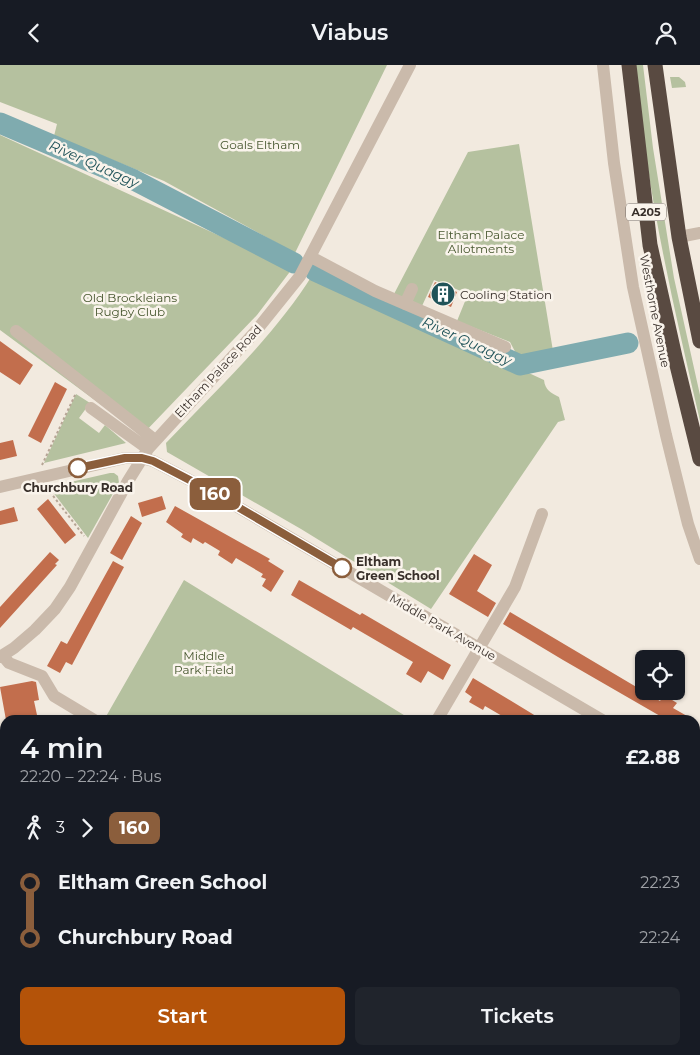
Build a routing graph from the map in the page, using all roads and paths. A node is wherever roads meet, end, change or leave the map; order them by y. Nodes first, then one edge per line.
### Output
1 (410, 65) edge
2 (603, 65) edge
3 (629, 65) edge
4 (655, 65) edge
5 (700, 233) edge
6 (680, 237) junction
7 (311, 257) junction
8 (412, 289) dead end
9 (405, 304) junction
10 (16, 331) dead end
11 (700, 341) edge
12 (505, 347) dead end
13 (91, 408) joint
14 (148, 449) junction
15 (700, 459) edge
16 (37, 478) junction
17 (0, 487) edge
18 (542, 514) dead end
19 (89, 541) dead end
20 (700, 559) edge
21 (479, 648) junction
22 (1, 656) edge
23 (86, 715) edge
24 (440, 715) edge
25 (593, 715) edge

1 - 7 street, Eltham Palace Road
2 - 20 street, Westhorne Avenue
3 - 15 highway, Westhorne Avenue / A205
4 - 6 highway, A205
5 - 6 street
6 - 11 highway, A205
7 - 9 street
7 - 14 street, Eltham Palace Road
8 - 9 street
9 - 12 street
10 - 14 street
13 - 14 street
13 - 16 path
14 - 16 street, Middle Park Avenue
14 - 21 street, Middle Park Avenue
14 - 22 street, Eltham Palace Road
16 - 17 street, Middle Park Avenue
16 - 19 path
18 - 21 street
21 - 24 street
21 - 25 street, Middle Park Avenue
22 - 23 street

